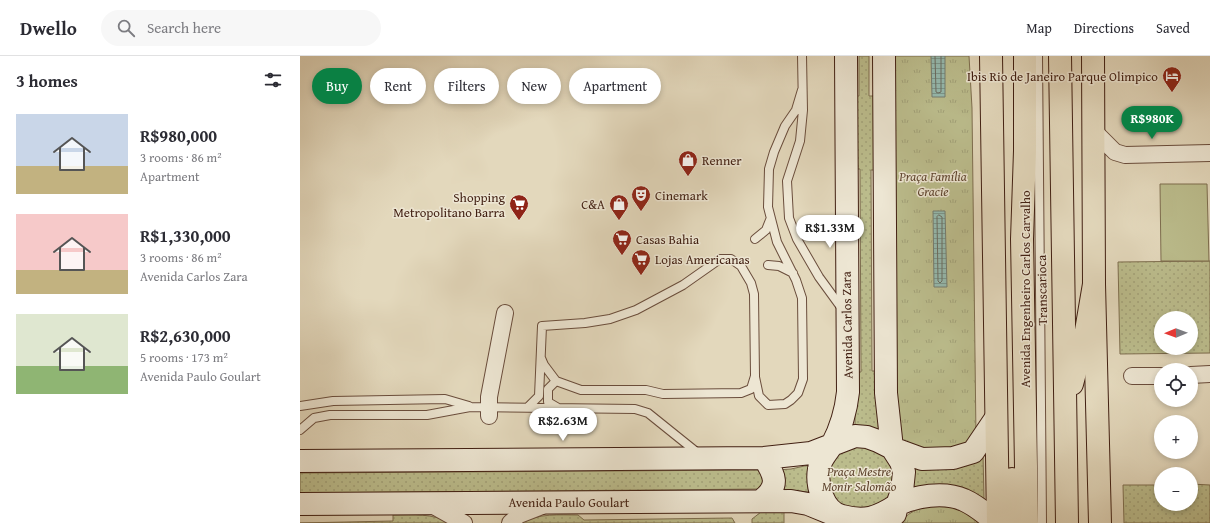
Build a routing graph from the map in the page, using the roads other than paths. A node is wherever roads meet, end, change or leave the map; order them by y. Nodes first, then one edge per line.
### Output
1 (802, 56) edge
2 (846, 56) edge
3 (884, 56) edge
4 (985, 56) edge
5 (991, 56) edge
6 (1025, 56) edge
7 (1038, 56) edge
8 (1060, 56) edge
9 (1093, 56) edge
10 (802, 90) junction
11 (991, 94) junction
12 (1093, 130) junction
13 (1210, 153) edge
14 (770, 219) junction
15 (756, 239) dead end
16 (1022, 239) junction
17 (768, 265) dead end
18 (793, 273) junction
19 (1094, 284) junction
20 (505, 312) dead end
21 (847, 315) junction
22 (540, 355) junction
23 (1210, 374) edge
24 (1198, 375) edge
25 (755, 376) junction
26 (1132, 376) dead end
27 (1154, 376) edge
28 (556, 381) junction
29 (300, 406) edge
30 (470, 407) junction
31 (528, 407) junction
32 (560, 409) junction
33 (490, 411) junction
34 (996, 418) junction
35 (300, 430) edge
36 (1065, 430) junction
37 (831, 446) junction
38 (892, 448) junction
39 (704, 458) junction
40 (764, 458) junction
41 (300, 461) edge
42 (762, 500) junction
43 (428, 503) junction
44 (550, 503) junction
45 (300, 504) edge
46 (895, 514) edge
47 (837, 519) edge
48 (464, 523) edge
49 (510, 523) edge
50 (998, 523) edge
51 (1011, 523) edge
52 (1027, 523) edge
53 (1042, 523) edge
54 (1067, 523) edge
55 (1100, 523) edge

1 - 10 lane
2 - 21 street, Avenida Carlos Zara
3 - 38 street
4 - 11 street
5 - 11 main road
6 - 16 main road, Avenida Engenheiro Carlos Carvalho
7 - 53 lane, Transcarioca
8 - 36 main road
9 - 12 main road
10 - 14 lane
10 - 21 lane
11 - 34 main road
12 - 13 street
12 - 19 main road
14 - 15 lane
14 - 18 lane
16 - 51 main road
16 - 52 main road, Avenida Engenheiro Carlos Carvalho
17 - 18 lane
18 - 25 lane
19 - 36 main road
19 - 55 main road
20 - 33 street
21 - 37 street, Avenida Carlos Zara
22 - 25 lane
22 - 28 lane
22 - 31 lane
23 - 24 street
25 - 28 lane
26 - 27 street
28 - 32 lane
29 - 30 lane
30 - 33 lane
30 - 35 lane
31 - 32 lane
31 - 33 lane
32 - 39 lane
34 - 38 street
34 - 50 main road
36 - 54 main road
37 - 38 street
37 - 40 street
37 - 47 street
38 - 46 street
39 - 40 street
39 - 41 street
40 - 42 street
42 - 44 street, Avenida Paulo Goulart
42 - 47 street, Avenida Paulo Goulart
43 - 44 street, Avenida Paulo Goulart
43 - 45 street, Avenida Paulo Goulart
43 - 48 street
44 - 49 street
46 - 47 street
46 - 50 street

